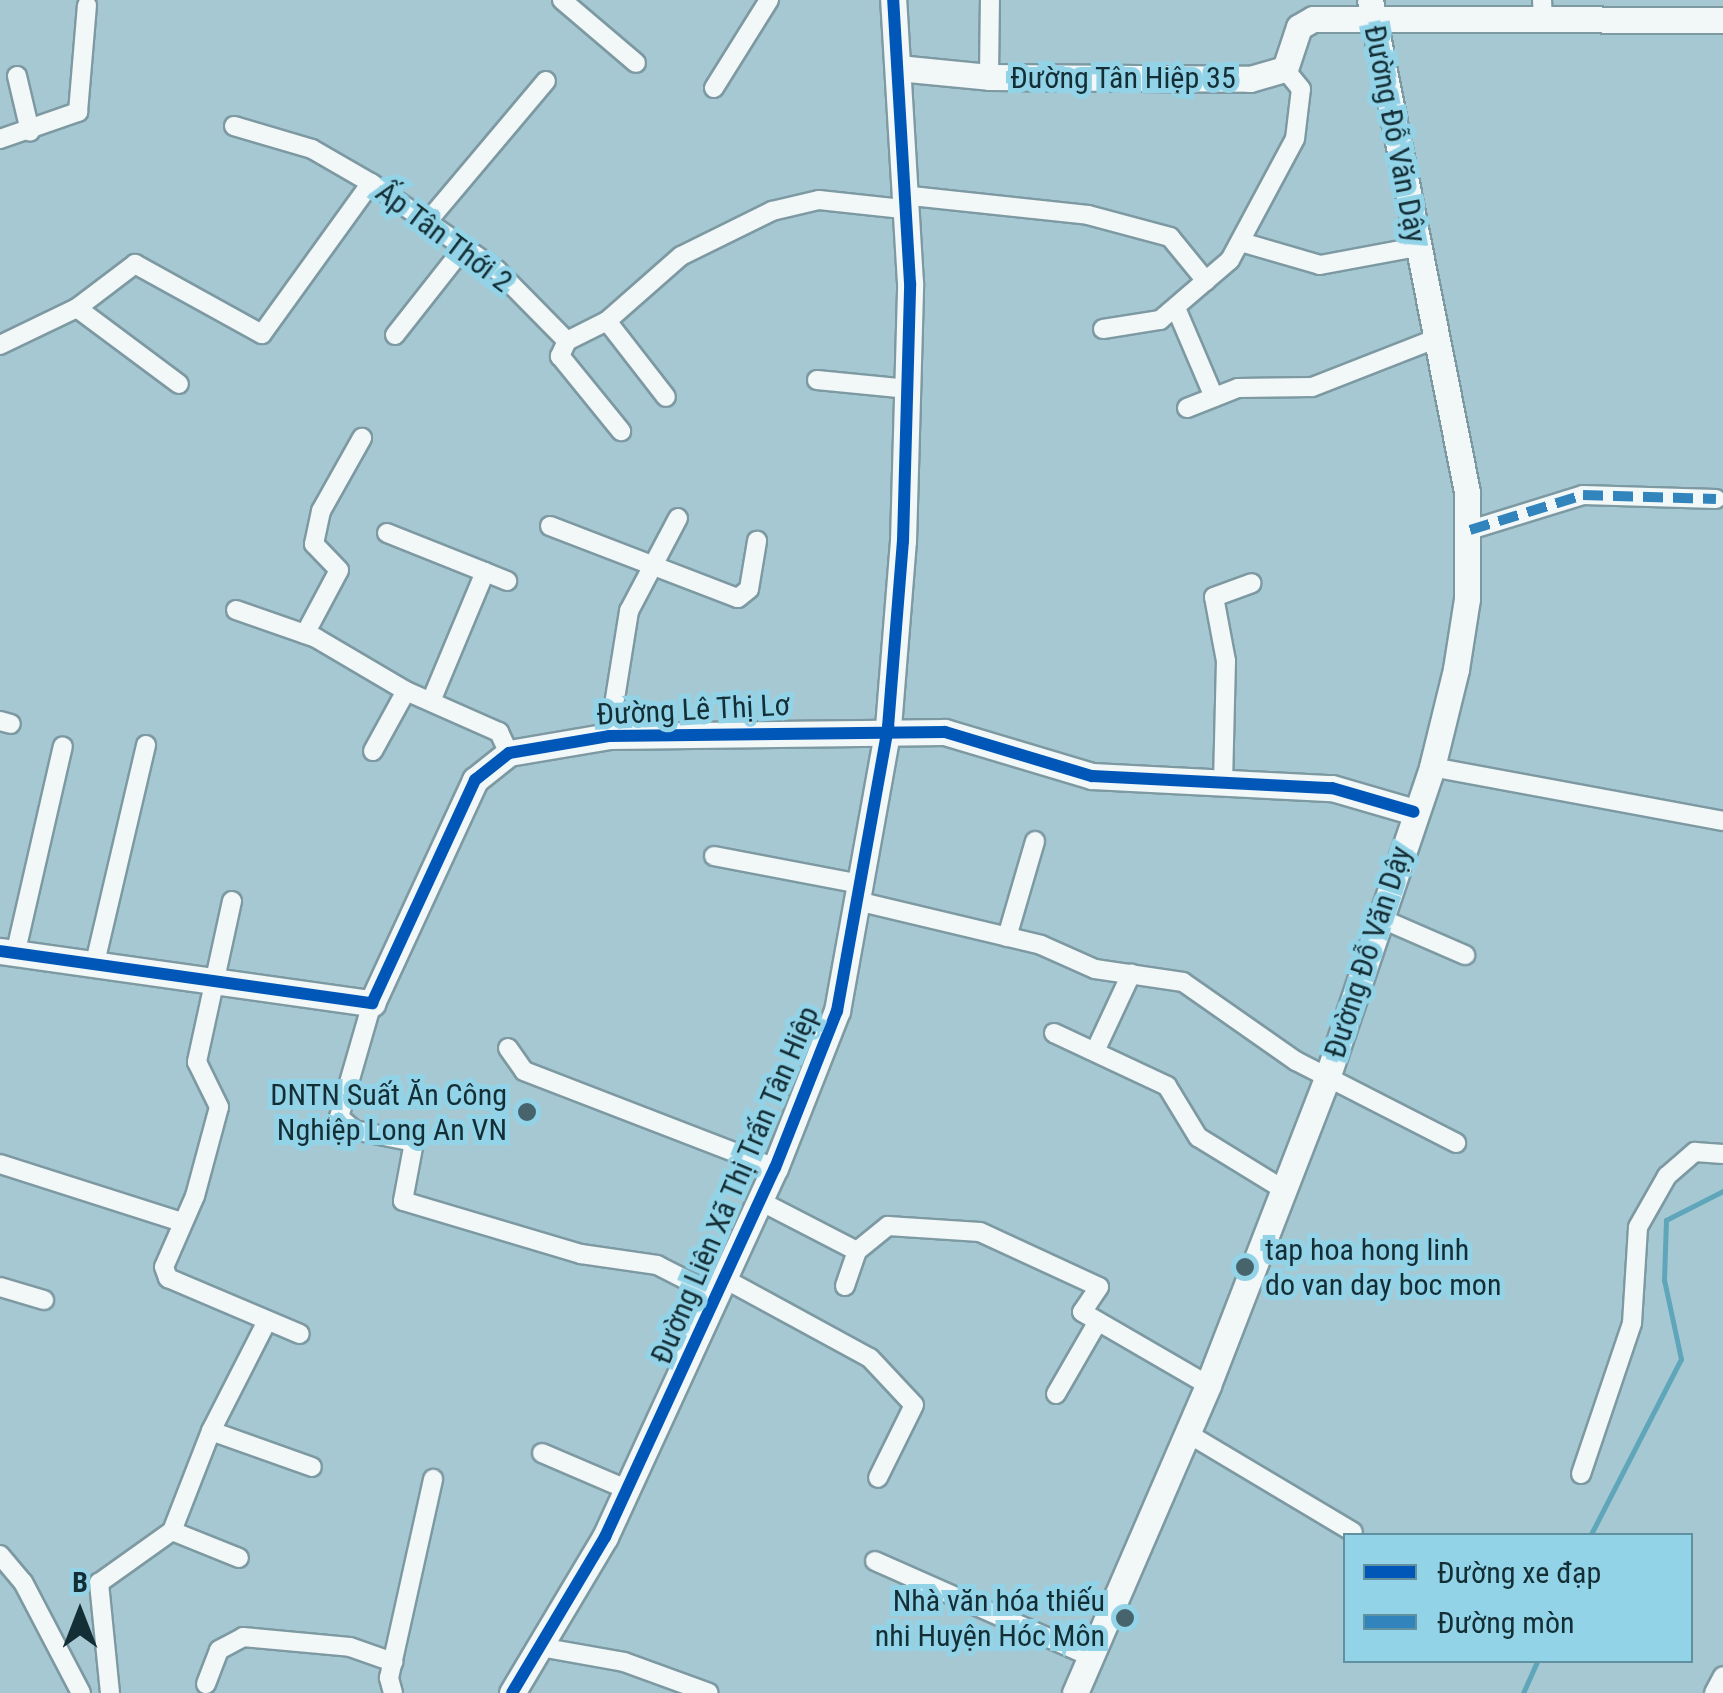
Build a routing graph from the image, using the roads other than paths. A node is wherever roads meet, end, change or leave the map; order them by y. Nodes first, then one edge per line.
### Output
1 (562, 0) edge
2 (769, 0) edge
3 (893, 0) edge
4 (990, 0) edge
5 (87, 5) dead end
6 (1543, 10) edge
7 (1628, 10) edge
8 (1371, 12) edge
9 (1716, 20) edge
10 (636, 63) dead end
11 (898, 68) junction
12 (1285, 70) junction
13 (17, 76) dead end
14 (989, 78) junction
15 (546, 81) dead end
16 (714, 88) dead end
17 (234, 126) dead end
18 (30, 131) junction
19 (0, 138) edge
20 (371, 182) junction
21 (903, 202) junction
22 (428, 220) junction
23 (1241, 242) junction
24 (466, 246) junction
25 (1418, 248) junction
26 (1206, 281) junction
27 (77, 308) junction
28 (1176, 308) junction
29 (607, 321) junction
30 (1103, 329) dead end
31 (395, 335) dead end
32 (1438, 338) junction
33 (567, 341) junction
34 (0, 345) edge
35 (817, 380) dead end
36 (180, 384) dead end
37 (909, 389) junction
38 (1214, 396) junction
39 (666, 397) dead end
40 (1187, 408) dead end
41 (621, 431) dead end
42 (362, 438) dead end
43 (1716, 500) dead end
44 (678, 518) dead end
45 (550, 526) dead end
46 (1470, 530) junction
47 (387, 532) dead end
48 (757, 541) dead end
49 (653, 571) junction
50 (484, 572) junction
51 (507, 581) dead end
52 (1252, 584) dead end
53 (236, 610) dead end
54 (304, 634) junction
55 (406, 692) junction
56 (432, 701) junction
57 (888, 726) junction
58 (609, 736) junction
59 (63, 746) dead end
60 (146, 746) dead end
61 (373, 752) dead end
62 (509, 754) junction
63 (1432, 767) junction
64 (1223, 783) junction
65 (1414, 812) junction
66 (1723, 821) edge
67 (1035, 841) dead end
68 (714, 856) dead end
69 (859, 892) junction
70 (232, 901) dead end
71 (1380, 918) junction
72 (1007, 938) junction
73 (8, 953) edge
74 (1466, 954) dead end
75 (94, 968) junction
76 (1130, 974) junction
77 (218, 984) junction
78 (372, 1002) junction
79 (1054, 1033) dead end
80 (1097, 1047) junction
81 (508, 1048) dead end
82 (1328, 1075) junction
83 (1456, 1143) dead end
84 (1723, 1154) edge
85 (0, 1164) edge
86 (775, 1168) junction
87 (1284, 1190) junction
88 (760, 1200) junction
89 (182, 1222) junction
90 (857, 1251) junction
91 (719, 1286) junction
92 (845, 1286) dead end
93 (0, 1287) edge
94 (44, 1300) dead end
95 (267, 1321) junction
96 (1097, 1323) junction
97 (300, 1334) dead end
98 (1208, 1385) junction
99 (1056, 1394) dead end
100 (211, 1431) junction
101 (1187, 1433) junction
102 (542, 1453) dead end
103 (312, 1467) dead end
104 (1581, 1474) dead end
105 (878, 1478) dead end
106 (433, 1479) dead end
107 (626, 1489) junction
108 (172, 1531) junction
109 (1352, 1532) dead end
110 (0, 1555) edge
111 (239, 1558) dead end
112 (875, 1560) dead end
113 (540, 1647) junction
114 (1089, 1656) junction
115 (393, 1662) junction
116 (1723, 1676) edge
117 (206, 1684) dead end
118 (388, 1690) edge
119 (81, 1693) edge
120 (110, 1693) edge
121 (512, 1693) edge
122 (709, 1693) edge
123 (1075, 1693) edge
124 (1714, 1693) edge

1 - 10 street
2 - 16 street
3 - 11 street, Đường Liên Xã Thị Trấn Tân Hiệp
4 - 14 street
5 - 18 street
6 - 7 street
6 - 8 street
7 - 9 street
8 - 12 street
8 - 25 street, Đường Đỗ Văn Dậy
11 - 14 street, Đường Tân Hiệp 35
11 - 21 street, Đường Liên Xã Thị Trấn Tân Hiệp
12 - 14 street, Đường Tân Hiệp 35
12 - 23 street
13 - 18 street
15 - 22 street
17 - 20 street, Ấp Tân Thới 2
18 - 19 street
20 - 22 street, Ấp Tân Thới 2
20 - 27 street
21 - 26 street
21 - 29 street
21 - 37 street, Đường Liên Xã Thị Trấn Tân Hiệp
22 - 24 street, Ấp Tân Thới 2
23 - 25 street
23 - 26 street
24 - 31 street
24 - 33 street, Ấp Tân Thới 2
25 - 32 street, Đường Đỗ Văn Dậy
26 - 28 street
27 - 34 street
27 - 36 street
28 - 30 street
28 - 38 street
29 - 33 street
29 - 39 street
32 - 38 street
32 - 46 street, Đường Đỗ Văn Dậy
33 - 41 street
35 - 37 street
37 - 57 street, Đường Liên Xã Thị Trấn Tân Hiệp
38 - 40 street
42 - 54 street
43 - 46 street
44 - 49 street
45 - 49 street
46 - 63 street, Đường Đỗ Văn Dậy
47 - 50 street
48 - 49 street
49 - 58 street
50 - 51 street
50 - 56 street
52 - 64 street
53 - 54 street
54 - 55 street
55 - 56 street
55 - 61 street
56 - 62 street
57 - 58 street, Đường Lê Thị Lơ
57 - 64 street, Đường Lê Thị Lơ
57 - 69 street, Đường Liên Xã Thị Trấn Tân Hiệp
58 - 62 street, Đường Lê Thị Lơ
59 - 73 street
60 - 75 street
62 - 78 street
63 - 65 street, Đường Đỗ Văn Dậy
63 - 66 street
64 - 65 street, Đường Lê Thị Lơ
65 - 71 street, Đường Đỗ Văn Dậy
67 - 72 street
68 - 69 street
69 - 72 street
69 - 86 street, Đường Liên Xã Thị Trấn Tân Hiệp
70 - 77 street
71 - 74 street
71 - 82 street, Đường Đỗ Văn Dậy
72 - 76 street
73 - 75 street
75 - 77 street
76 - 80 street
76 - 82 street
77 - 78 street
77 - 89 street
78 - 91 street
79 - 80 street
80 - 87 street
81 - 86 street
82 - 83 street
82 - 87 street, Đường Đỗ Văn Dậy
84 - 104 street
85 - 89 street
86 - 88 street, Đường Liên Xã Thị Trấn Tân Hiệp
87 - 98 street, Đường Đỗ Văn Dậy
88 - 90 street
88 - 91 street, Đường Liên Xã Thị Trấn Tân Hiệp
89 - 95 street
90 - 92 street
90 - 96 street
91 - 105 street
91 - 107 street, Đường Liên Xã Thị Trấn Tân Hiệp
93 - 94 street
95 - 97 street
95 - 100 street
96 - 98 street
96 - 99 street
98 - 101 street, Đường Đỗ Văn Dậy
100 - 103 street
100 - 108 street
101 - 109 street
101 - 114 street, Đường Đỗ Văn Dậy
102 - 107 street
106 - 115 street
107 - 113 street, Đường Liên Xã Thị Trấn Tân Hiệp
108 - 111 street
108 - 120 street
110 - 119 street
112 - 114 street
113 - 121 street, Đường Liên Xã Thị Trấn Tân Hiệp
113 - 122 street
114 - 123 street, Đường Đỗ Văn Dậy
115 - 117 street
115 - 118 street
116 - 124 street

